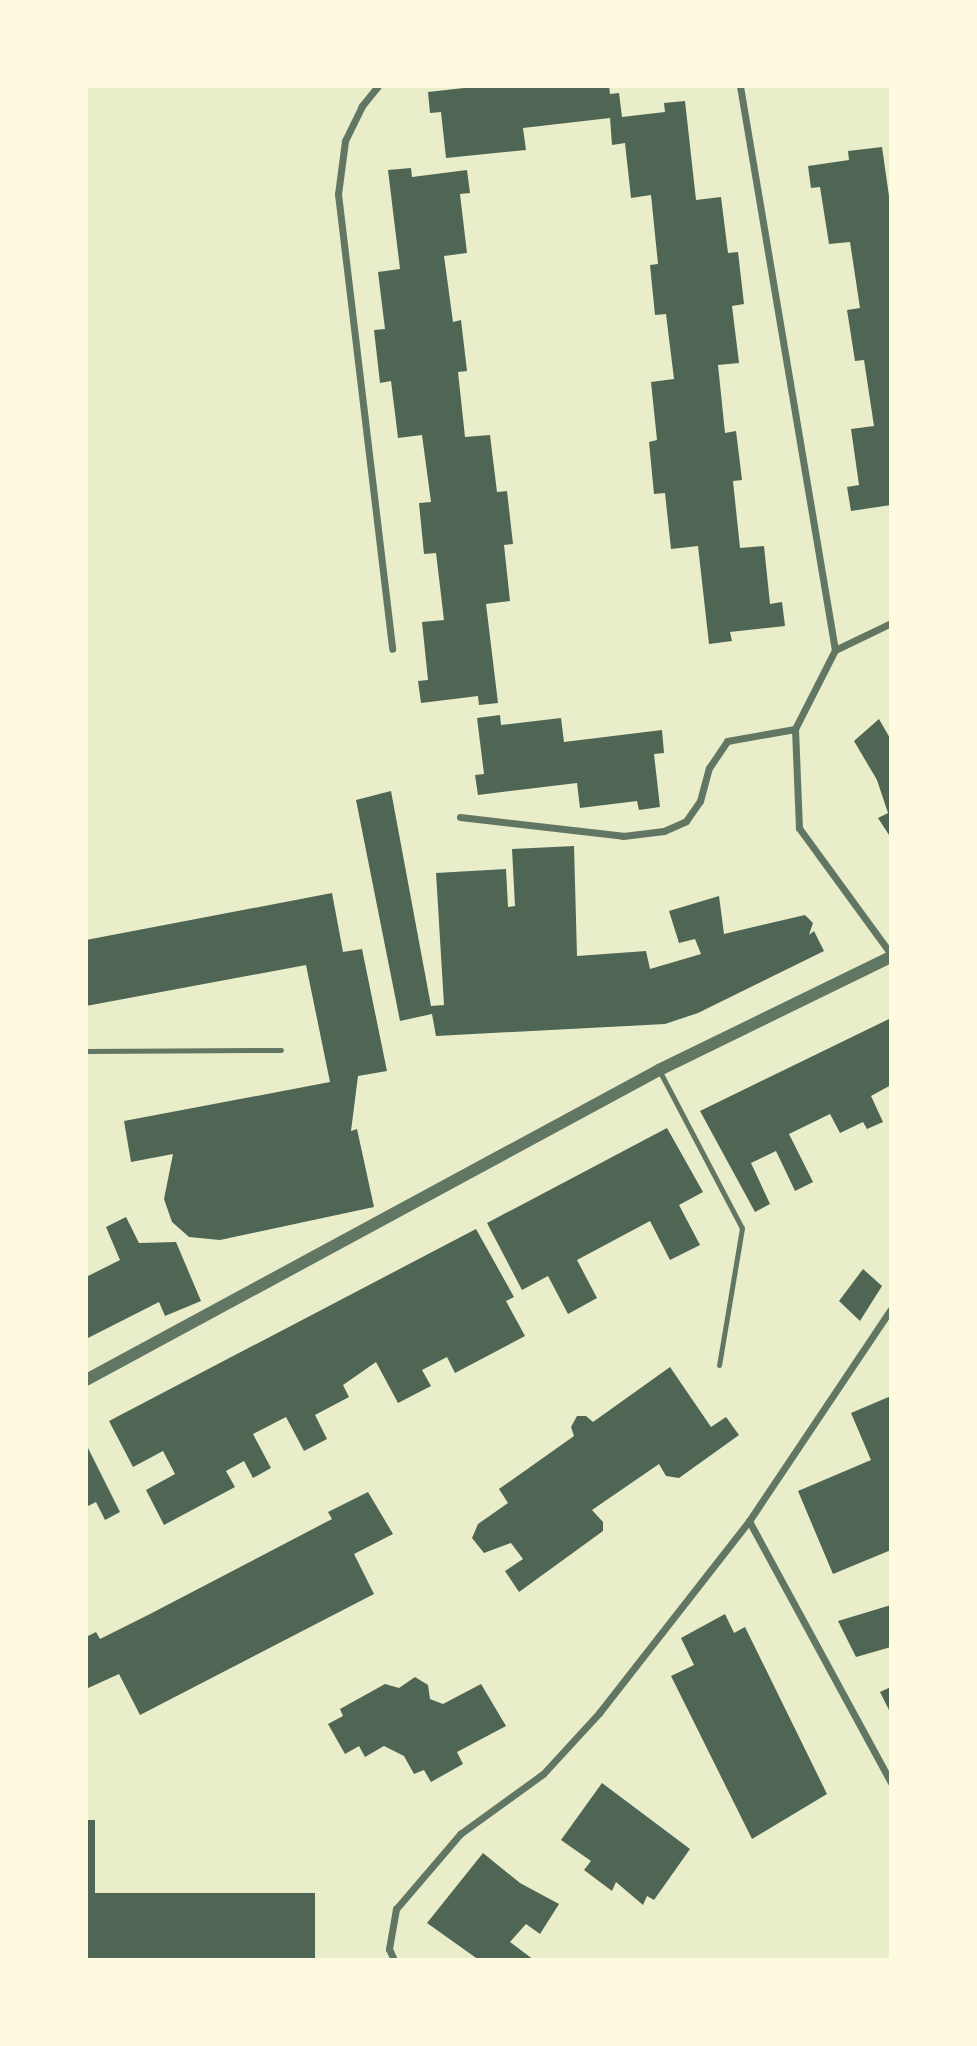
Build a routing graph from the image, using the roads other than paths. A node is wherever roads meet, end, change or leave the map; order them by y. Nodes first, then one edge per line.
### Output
1 (378, 86) edge
2 (740, 86) edge
3 (891, 622) edge
4 (393, 649) dead end
5 (835, 650) junction
6 (794, 729) junction
7 (460, 817) dead end
8 (891, 956) edge
9 (281, 1050) dead end
10 (86, 1051) edge
11 (659, 1070) junction
12 (891, 1309) edge
13 (719, 1365) dead end
14 (86, 1380) edge
15 (749, 1521) junction
16 (891, 1782) edge
17 (394, 1960) edge

1 - 4 street
2 - 5 street
3 - 5 street
5 - 6 street
6 - 7 street
6 - 8 street
8 - 11 street
9 - 10 lane
11 - 13 lane
11 - 14 street
12 - 15 street
15 - 16 street
15 - 17 street

